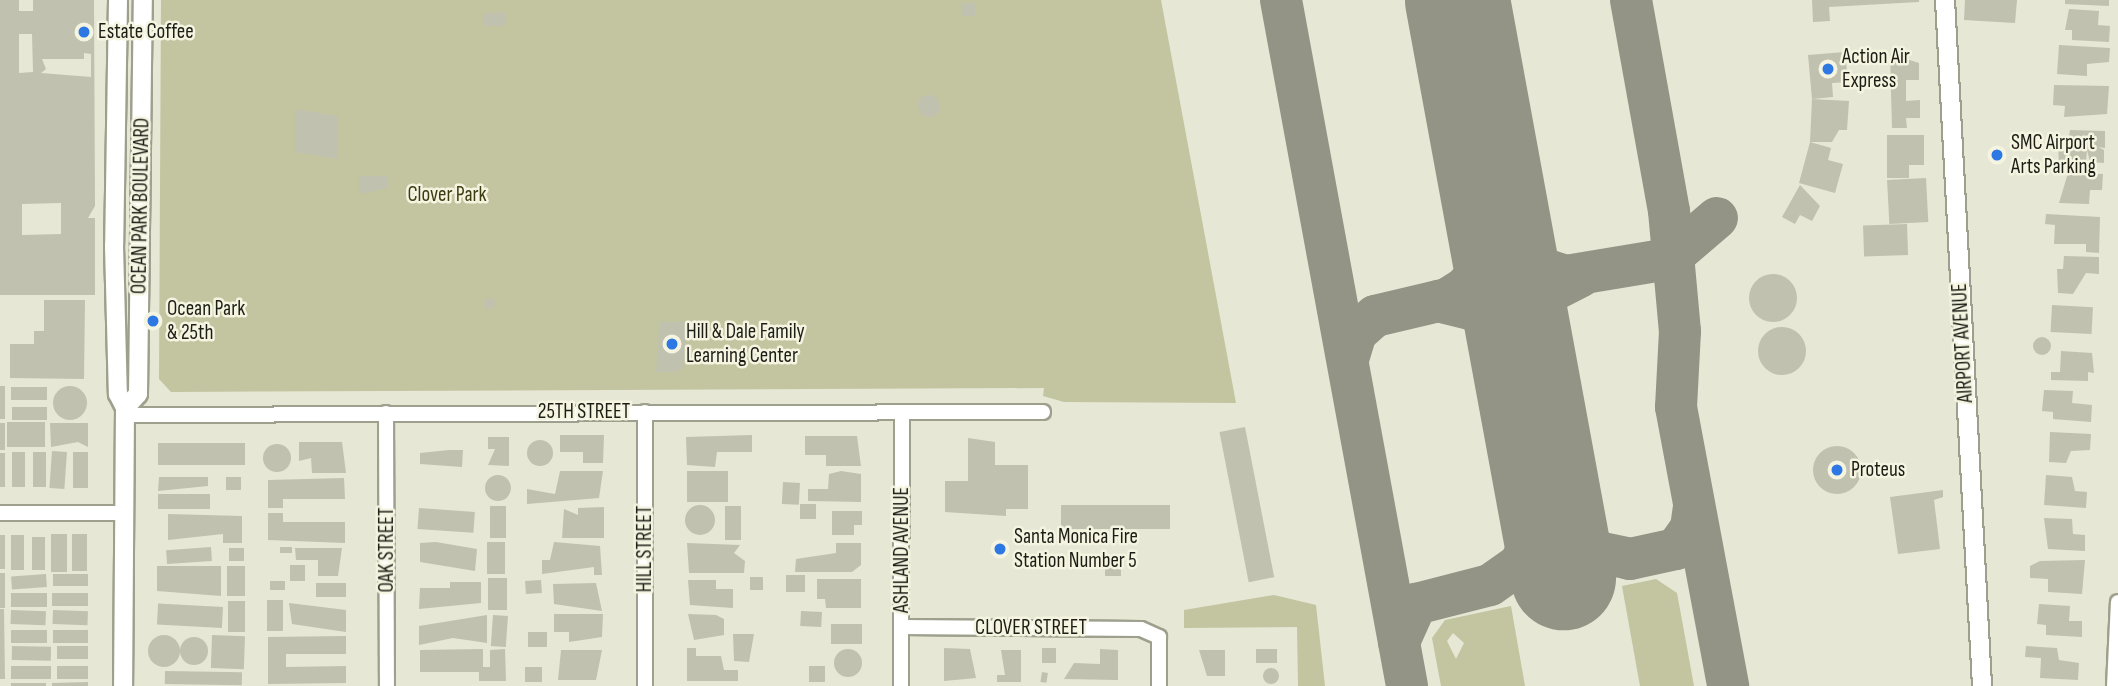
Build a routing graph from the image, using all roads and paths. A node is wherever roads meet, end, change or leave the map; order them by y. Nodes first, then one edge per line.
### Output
1 (118, 0) edge
2 (143, 0) edge
3 (1945, 0) edge
4 (125, 411) junction
5 (645, 412) junction
6 (1043, 412) dead end
7 (387, 413) junction
8 (902, 414) junction
9 (0, 513) edge
10 (124, 513) junction
11 (2118, 602) edge
12 (901, 627) junction
13 (123, 686) edge
14 (387, 686) edge
15 (645, 686) edge
16 (901, 686) edge
17 (1159, 686) edge
18 (1982, 686) edge
19 (2113, 686) edge

1 - 4 street, OCEAN PARK BOULEVARD
2 - 4 street, OCEAN PARK BOULEVARD
3 - 18 street, AIRPORT AVENUE
4 - 7 street, 25TH STREET
4 - 10 street, OCEAN PARK BOULEVARD
5 - 7 street, 25TH STREET
5 - 8 street, 25TH STREET
5 - 15 street, HILL STREET
6 - 8 street, 25TH STREET
7 - 14 street, OAK STREET
8 - 12 street, ASHLAND AVENUE
9 - 10 street
10 - 13 street, OCEAN PARK BOULEVARD
11 - 19 street
12 - 16 street, ASHLAND AVENUE
12 - 17 street, CLOVER STREET

